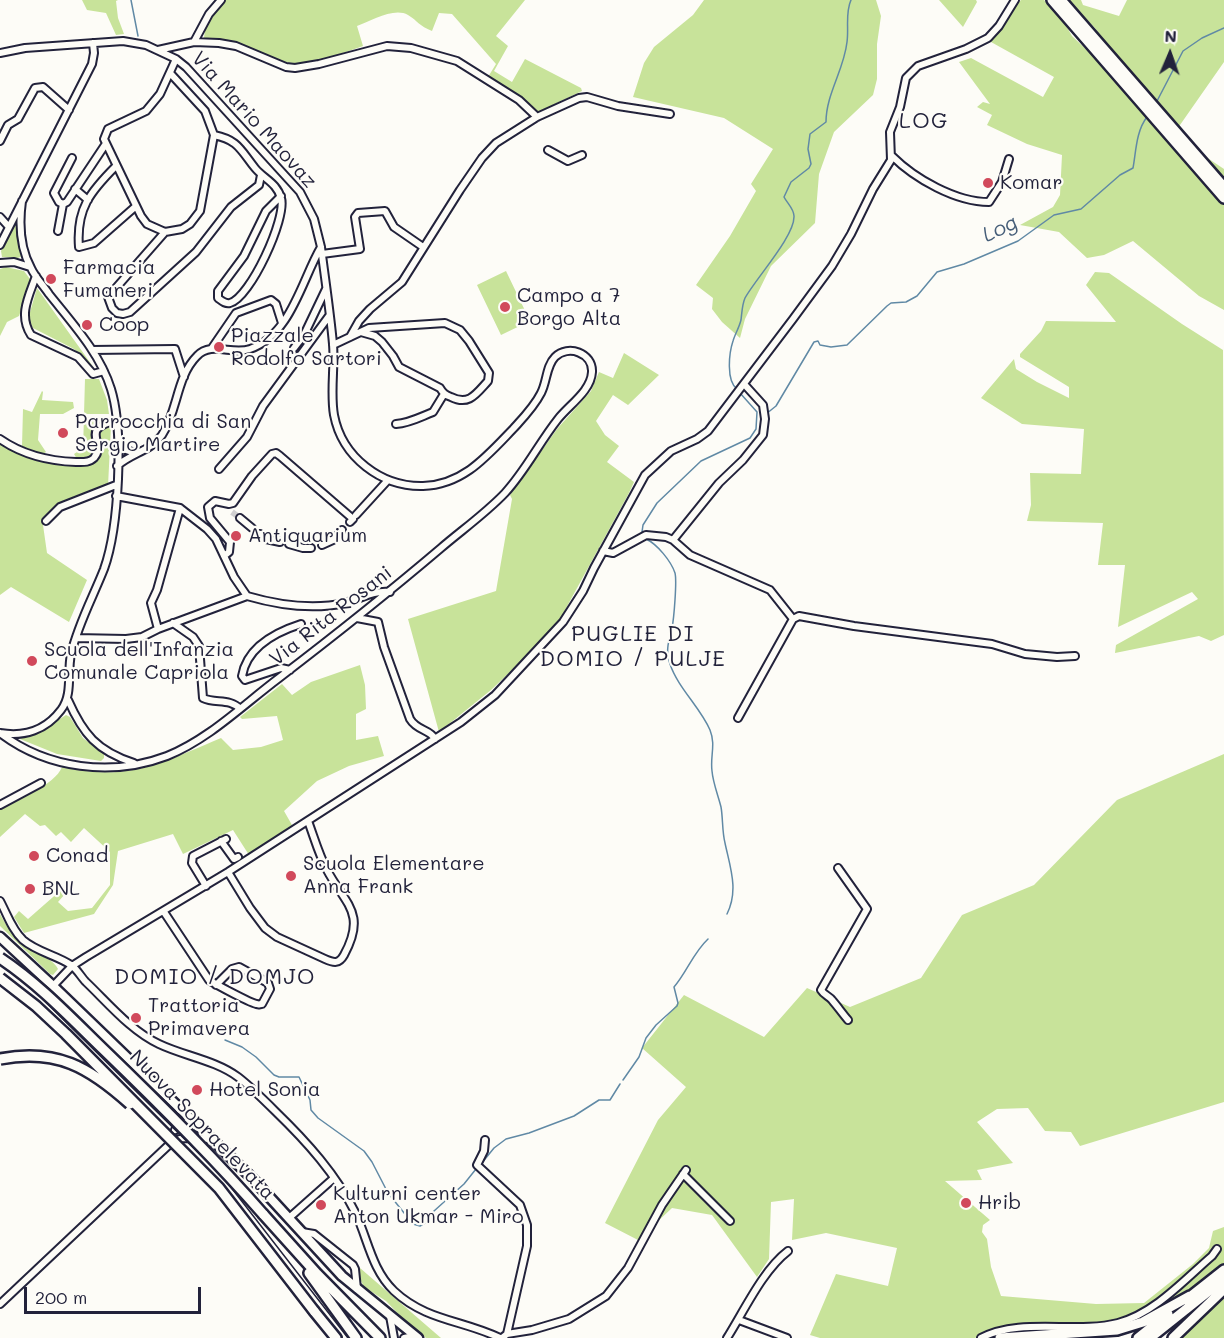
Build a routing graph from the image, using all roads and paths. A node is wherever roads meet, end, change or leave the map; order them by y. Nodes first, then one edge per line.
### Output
1 (221, 0) edge
2 (1015, 0) edge
3 (1052, 0) edge
4 (1061, 0) edge
5 (194, 42) junction
6 (93, 43) junction
7 (158, 50) junction
8 (0, 53) edge
9 (176, 59) junction
10 (170, 73) junction
11 (1122, 77) junction
12 (69, 110) junction
13 (670, 114) dead end
14 (537, 117) junction
15 (214, 135) junction
16 (0, 141) edge
17 (105, 145) junction
18 (548, 150) dead end
19 (582, 155) dead end
20 (892, 156) junction
21 (72, 158) dead end
22 (1009, 159) dead end
23 (116, 166) junction
24 (261, 175) junction
25 (1217, 184) edge
26 (75, 189) junction
27 (281, 196) junction
28 (1224, 198) edge
29 (88, 200) junction
30 (22, 201) junction
31 (63, 204) junction
32 (135, 207) junction
33 (0, 218) edge
34 (9, 227) junction
35 (58, 231) dead end
36 (165, 232) junction
37 (0, 245) edge
38 (423, 248) junction
39 (322, 250) junction
40 (0, 263) edge
41 (30, 267) junction
42 (36, 276) junction
43 (326, 288) junction
44 (329, 315) junction
45 (282, 323) junction
46 (361, 332) junction
47 (350, 337) junction
48 (333, 345) junction
49 (212, 348) junction
50 (294, 348) dead end
51 (92, 350) junction
52 (575, 351) joint
53 (104, 371) junction
54 (184, 377) junction
55 (744, 384) junction
56 (444, 394) junction
57 (117, 420) junction
58 (396, 424) dead end
59 (0, 439) edge
60 (118, 444) junction
61 (136, 453) junction
62 (117, 466) junction
63 (219, 469) dead end
64 (388, 480) junction
65 (116, 485) junction
66 (116, 496) junction
67 (229, 504) junction
68 (180, 508) junction
69 (232, 512) tunnel mouth
70 (356, 515) dead end
71 (240, 518) tunnel mouth
72 (46, 521) dead end
73 (350, 522) dead end
74 (252, 528) dead end
75 (342, 530) dead end
76 (260, 534) dead end
77 (673, 540) junction
78 (280, 542) dead end
79 (289, 544) dead end
80 (322, 545) dead end
81 (311, 548) dead end
82 (603, 551) junction
83 (224, 556) junction
84 (390, 592) junction
85 (247, 596) junction
86 (357, 618) junction
87 (793, 619) junction
88 (173, 624) junction
89 (302, 624) dead end
90 (158, 629) junction
91 (76, 638) junction
92 (1075, 657) dead end
93 (290, 670) junction
94 (68, 700) junction
95 (240, 709) junction
96 (738, 718) dead end
97 (0, 733) edge
98 (435, 740) junction
99 (137, 764) junction
100 (41, 783) dead end
101 (0, 805) edge
102 (308, 821) junction
103 (238, 857) dead end
104 (838, 868) dead end
105 (228, 873) junction
106 (206, 886) junction
107 (0, 901) edge
108 (164, 912) junction
109 (0, 937) edge
110 (0, 958) edge
111 (61, 961) junction
112 (72, 966) junction
113 (0, 978) edge
114 (216, 985) junction
115 (53, 986) junction
116 (848, 1020) dead end
117 (0, 1059) edge
118 (175, 1104) junction
119 (193, 1121) junction
120 (175, 1130) junction
121 (183, 1138) junction
122 (211, 1139) junction
123 (484, 1140) dead end
124 (172, 1141) junction
125 (334, 1178) junction
126 (219, 1188) junction
127 (263, 1214) junction
128 (289, 1218) junction
129 (730, 1221) dead end
130 (302, 1232) junction
131 (1217, 1249) dead end
132 (788, 1251) dead end
133 (1224, 1270) edge
134 (1224, 1279) edge
135 (1224, 1289) edge
136 (357, 1290) junction
137 (1190, 1296) junction
138 (0, 1304) edge
139 (314, 1311) junction
140 (390, 1316) junction
141 (739, 1320) junction
142 (503, 1337) edge
143 (328, 1338) edge
144 (336, 1338) edge
145 (356, 1338) edge
146 (380, 1338) edge
147 (394, 1338) edge
148 (404, 1338) edge
149 (416, 1338) edge
150 (727, 1338) edge
151 (787, 1338) edge
152 (981, 1338) edge
153 (1000, 1338) edge
154 (1138, 1338) edge
155 (1150, 1338) edge
156 (1173, 1338) edge

1 - 5 street
2 - 20 street
3 - 11 highway
4 - 11 highway
5 - 7 street
5 - 14 street
6 - 7 street, Via Mario Maovaz
6 - 8 street, Via Mario Maovaz
6 - 12 street
7 - 9 street, Via Mario Maovaz
9 - 10 street
9 - 39 street, Via Mario Maovaz
10 - 15 street
10 - 17 street
11 - 25 highway
12 - 16 street
12 - 30 street
13 - 14 street
14 - 38 street
15 - 24 street
15 - 36 street
17 - 23 street
17 - 26 street
18 - 19 street
20 - 22 street
20 - 55 street
21 - 31 street
23 - 29 street
23 - 32 street
24 - 27 street
24 - 36 street
25 - 28 highway
26 - 29 street
26 - 31 street
27 - 27 street
29 - 32 street
30 - 34 street
30 - 41 street
31 - 35 street
32 - 36 street
33 - 34 street
34 - 37 street
38 - 39 street
38 - 47 street
39 - 43 street, Via Mario Maovaz
39 - 45 street
40 - 41 street
41 - 42 street
42 - 51 street
42 - 53 street
43 - 44 street, Via Mario Maovaz
43 - 50 street
44 - 48 street, Via Mario Maovaz
44 - 63 street
45 - 49 street
45 - 49 street
46 - 47 street
46 - 56 street
46 - 56 street
47 - 48 street
48 - 64 street, Via Mario Maovaz
49 - 54 street
51 - 53 street
51 - 54 street
52 - 64 street, Via Mario Maovaz
52 - 84 street, Via Rita Rosani
53 - 57 street
54 - 61 street
55 - 77 street
55 - 82 street
56 - 58 street
57 - 59 street
57 - 60 street
60 - 61 street
60 - 62 street
61 - 62 street
62 - 65 street
64 - 70 street
65 - 66 street
65 - 72 street
66 - 68 street
66 - 91 street
67 - 69 street
67 - 73 street
67 - 83 street
68 - 83 street
68 - 90 street
71 - 74 street
75 - 80 street
76 - 78 street
77 - 82 street
77 - 87 street
79 - 81 street
82 - 98 street
83 - 85 street
84 - 85 street
84 - 86 street, Via Rita Rosani
85 - 88 street
86 - 93 street, Via Rita Rosani
86 - 98 street
87 - 92 street
87 - 96 street
88 - 90 street
88 - 95 street
89 - 93 street
90 - 91 street
91 - 94 street
93 - 95 street, Via Rita Rosani
94 - 97 street
94 - 99 street
95 - 99 street, Via Rita Rosani
97 - 99 street, Via Rita Rosani
98 - 102 street
100 - 101 street
102 - 105 street
102 - 105 street
103 - 106 street
104 - 116 street
105 - 106 street
106 - 108 street
107 - 111 street
108 - 112 street
108 - 114 street
109 - 115 main road
110 - 127 highway, Nuova Sopraelevata, bridge
111 - 112 street
111 - 115 street
112 - 115 street
112 - 125 street
113 - 126 highway, Nuova Sopraelevata, bridge
114 - 114 street
115 - 118 main road
117 - 126 highway, bridge
118 - 119 main road
118 - 120 street
119 - 120 street
119 - 121 street
119 - 122 main road
120 - 124 street
121 - 122 street
121 - 124 street
122 - 128 main road
123 - 142 street
124 - 138 street
125 - 128 street
125 - 142 street
126 - 139 highway, Nuova Sopraelevata, bridge
127 - 145 highway, Nuova Sopraelevata
127 - 146 highway
128 - 130 main road
129 - 142 street
130 - 136 main road
130 - 136 street
131 - 152 street
132 - 141 street
133 - 137 highway
134 - 155 highway
135 - 156 highway
136 - 140 main road
137 - 153 highway
137 - 154 highway
139 - 143 highway
139 - 144 highway, Nuova Sopraelevata
140 - 147 street
140 - 149 main road
141 - 150 street
141 - 151 street
148 - 149 street

